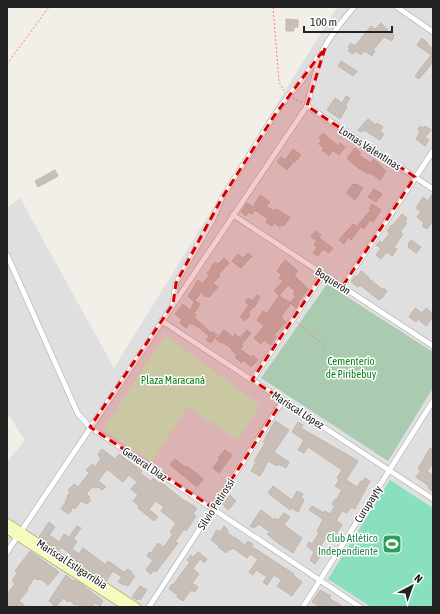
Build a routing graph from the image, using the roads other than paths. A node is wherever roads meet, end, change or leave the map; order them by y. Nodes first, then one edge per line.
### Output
1 (354, 7) edge
2 (396, 7) edge
3 (433, 32) edge
4 (325, 48) junction
5 (307, 106) junction
6 (433, 151) edge
7 (415, 178) junction
8 (433, 189) edge
9 (233, 215) junction
10 (7, 255) edge
11 (323, 274) junction
12 (342, 287) junction
13 (173, 304) junction
14 (162, 321) junction
15 (433, 346) edge
16 (252, 380) junction
17 (283, 400) junction
18 (433, 401) edge
19 (90, 427) junction
20 (389, 470) junction
21 (433, 499) edge
22 (213, 508) junction
23 (7, 522) edge
24 (7, 530) edge
25 (19, 534) junction
26 (7, 552) edge
27 (320, 581) junction
28 (126, 607) edge
29 (137, 607) edge
30 (149, 607) edge
31 (303, 607) edge
32 (360, 607) edge

1 - 4 street
2 - 3 street
4 - 5 street
4 - 13 street
5 - 7 street, Lomas Valentinas
5 - 9 street
6 - 7 street
7 - 8 street, Lomas Valentinas
7 - 12 street
9 - 11 street, Boquerón
9 - 13 street
10 - 19 street, General Díaz
11 - 12 street, Boquerón
11 - 16 street
12 - 15 street, Boquerón
13 - 14 street
14 - 16 street, Mariscal López
14 - 19 street
16 - 17 street, Mariscal López
17 - 20 street, Mariscal López
17 - 22 street, Silvio Petirossi
18 - 20 street, Curupayty
19 - 22 street, General Díaz
19 - 25 street
20 - 21 street, Mariscal López
20 - 27 street, Curupayty
22 - 27 street, General Díaz
22 - 30 street, Silvio Petirossi
23 - 25 street, Mariscal Estigarribia
24 - 25 street
25 - 26 street
25 - 28 street
25 - 29 street, Mariscal Estigarribia
27 - 31 street, Curupayty
27 - 32 street, General Díaz

